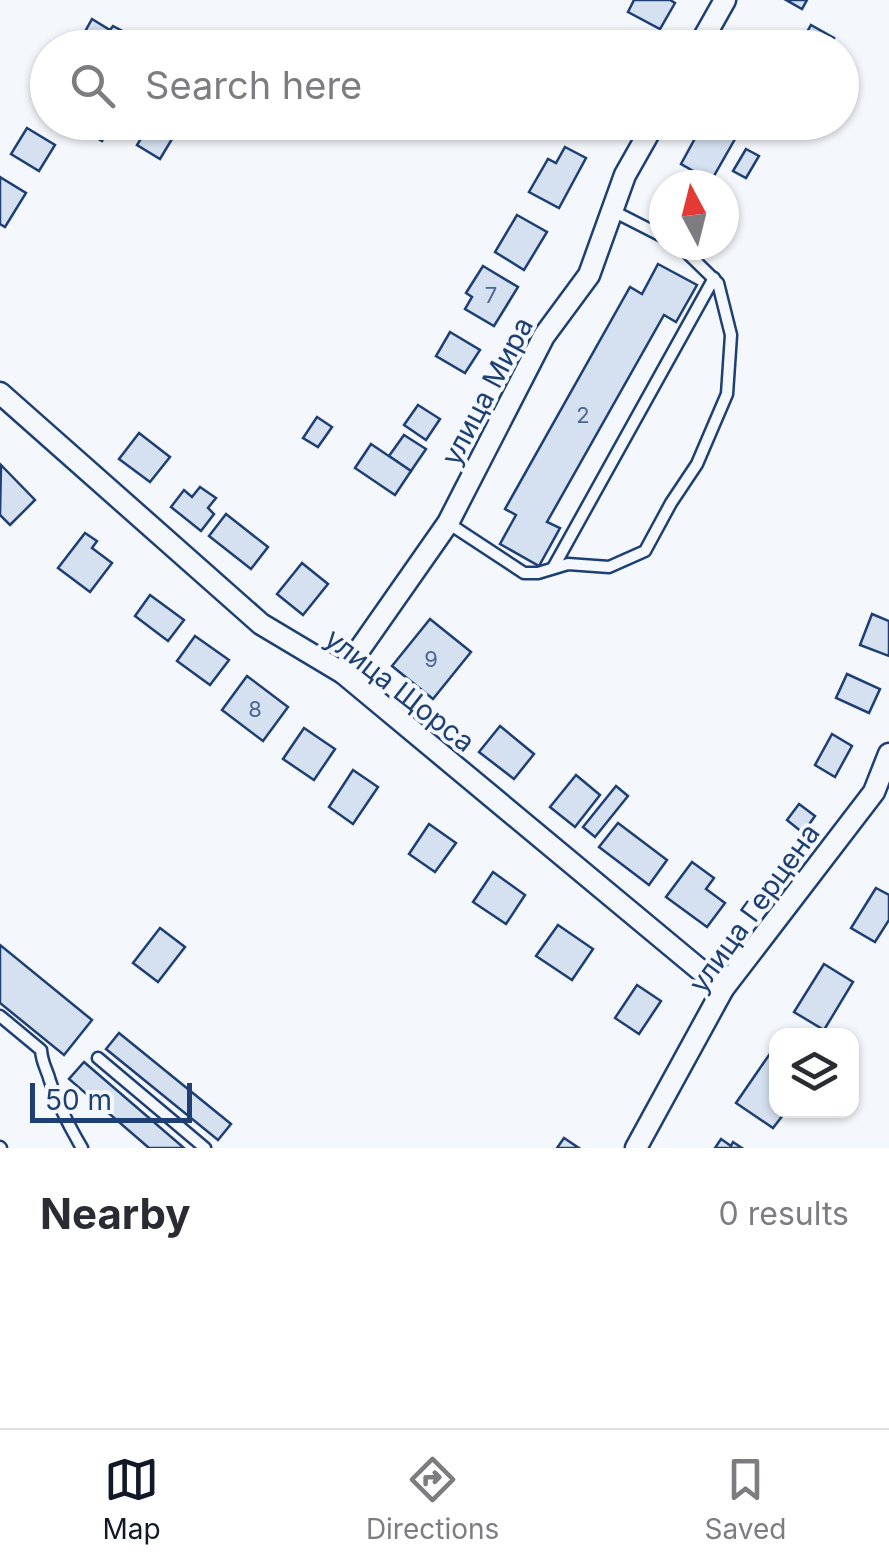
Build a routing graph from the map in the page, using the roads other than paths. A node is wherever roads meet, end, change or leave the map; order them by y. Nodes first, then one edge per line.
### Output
1 (725, 0) edge
2 (708, 30) edge
3 (646, 140) edge
4 (613, 210) junction
5 (649, 230) edge
6 (694, 260) edge
7 (714, 278) junction
8 (0, 393) edge
9 (448, 523) junction
10 (552, 569) junction
11 (343, 673) junction
12 (889, 754) edge
13 (723, 989) junction
14 (0, 1016) edge
15 (98, 1058) dead end
16 (82, 1148) edge
17 (205, 1148) edge
18 (636, 1148) edge

1 - 2 street
3 - 4 street, улица Мира
4 - 5 lane
4 - 9 street, улица Мира
6 - 7 lane
7 - 10 lane
7 - 10 lane
8 - 11 street, улица Щорса
9 - 10 lane
9 - 11 street, улица Мира
11 - 13 street, улица Щорса
12 - 13 street, улица Герцена
13 - 18 street, улица Герцена
14 - 16 lane
15 - 17 lane

